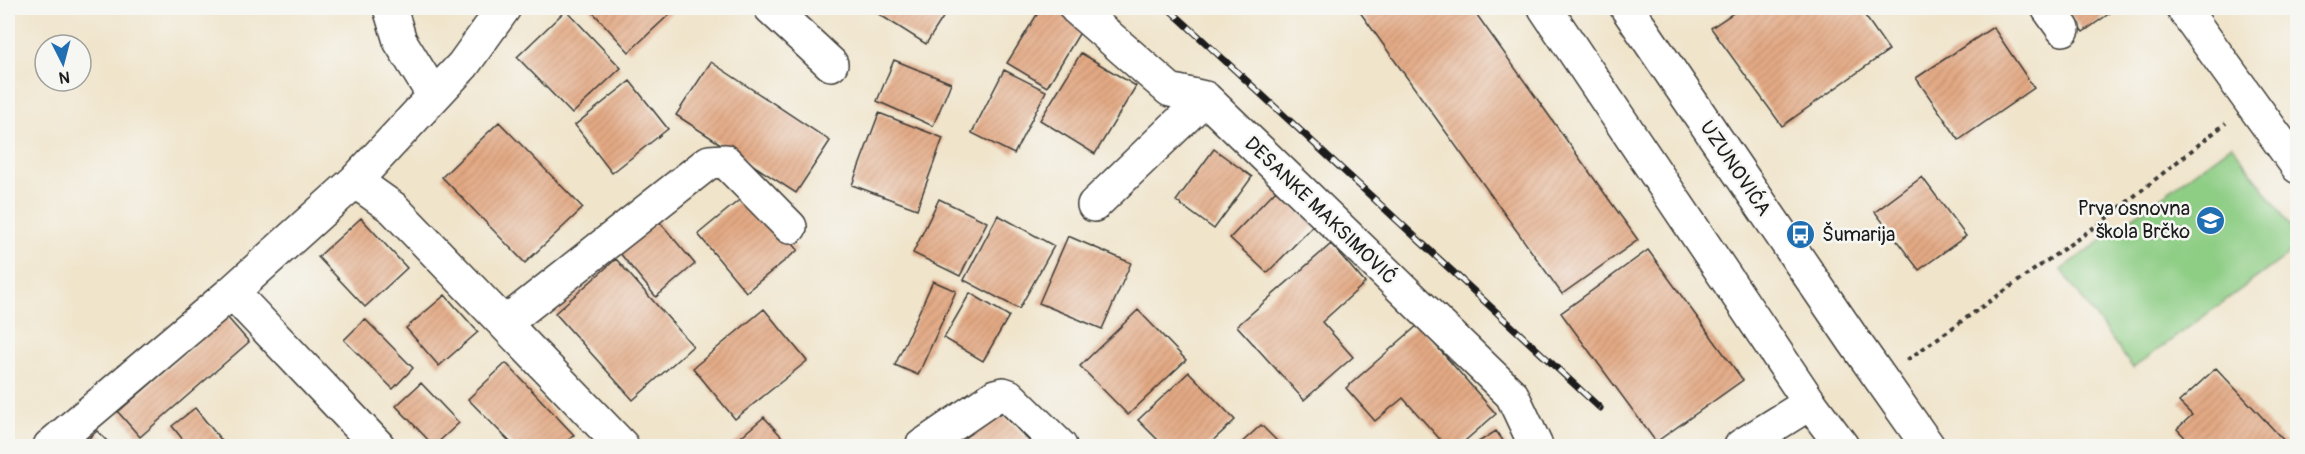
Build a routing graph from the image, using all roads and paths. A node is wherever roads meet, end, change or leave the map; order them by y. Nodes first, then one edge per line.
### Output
1 (390, 8) edge
2 (504, 8) edge
3 (771, 8) edge
4 (1076, 8) edge
5 (1545, 8) edge
6 (1627, 8) edge
7 (2184, 8) edge
8 (831, 64) dead end
9 (434, 96) junction
10 (1205, 98) junction
11 (2251, 104) junction
12 (2298, 167) edge
13 (355, 181) junction
14 (1094, 205) dead end
15 (790, 226) dead end
16 (232, 292) junction
17 (505, 323) junction
18 (1880, 380) junction
19 (1810, 404) junction
20 (50, 447) edge
21 (378, 447) edge
22 (622, 447) edge
23 (922, 447) edge
24 (1060, 447) edge
25 (1536, 447) edge
26 (1741, 447) edge
27 (1842, 447) edge
28 (1928, 447) edge

1 - 9 street
2 - 9 street
3 - 8 street
4 - 10 street
5 - 19 street
6 - 18 street, UZUNOVIĆA
7 - 11 street
9 - 13 street
10 - 14 street
10 - 25 street, DESANKE MAKSIMOVIĆ
11 - 12 street
11 - 18 path
13 - 16 street
13 - 17 street
15 - 17 street
16 - 20 street
16 - 21 street
17 - 22 street
18 - 28 street, UZUNOVIĆA
19 - 26 street
19 - 27 street
23 - 24 street

